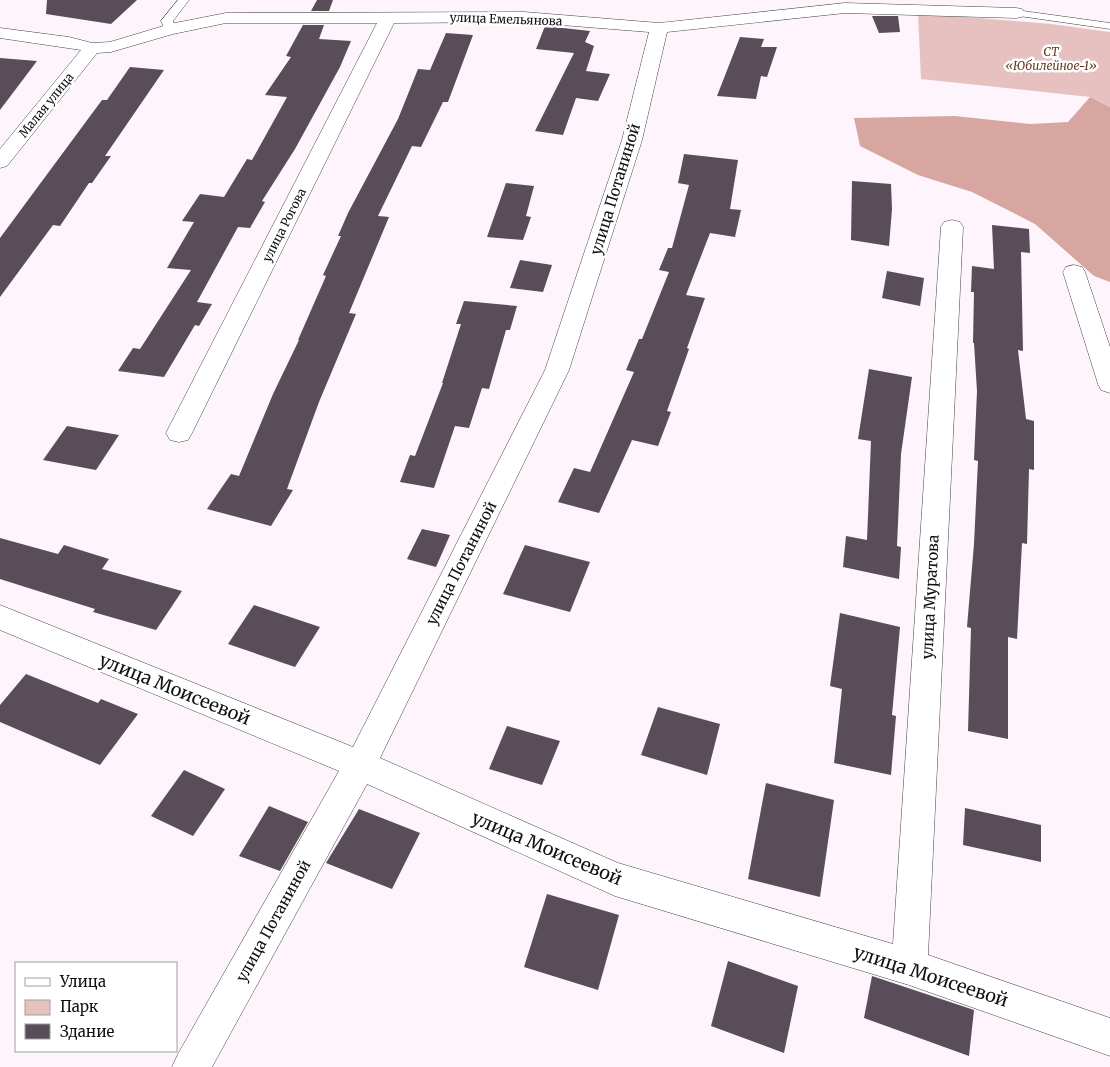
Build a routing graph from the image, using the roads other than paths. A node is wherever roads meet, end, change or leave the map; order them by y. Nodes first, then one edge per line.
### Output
1 (184, 0) edge
2 (1016, 13) joint
3 (389, 16) junction
4 (1110, 26) edge
5 (659, 28) junction
6 (170, 30) junction
7 (0, 33) edge
8 (92, 48) junction
9 (0, 162) edge
10 (952, 227) dead end
11 (1074, 272) dead end
12 (1110, 384) edge
13 (178, 433) dead end
14 (0, 617) edge
15 (360, 765) junction
16 (909, 967) junction
17 (1110, 1037) edge
18 (191, 1067) edge

1 - 6 lane
2 - 4 lane
2 - 5 street, улица Емельянова
3 - 5 street, улица Емельянова
3 - 6 street, улица Емельянова
3 - 13 street, улица Рогова
5 - 15 street, улица Потаниной
6 - 8 street, улица Емельянова
7 - 8 street, улица Емельянова
8 - 9 street, Малая улица
10 - 16 street, улица Муратова
11 - 12 street
14 - 15 street, улица Моисеевой
15 - 16 street, улица Моисеевой
15 - 18 street, улица Потаниной
16 - 17 street, улица Моисеевой

